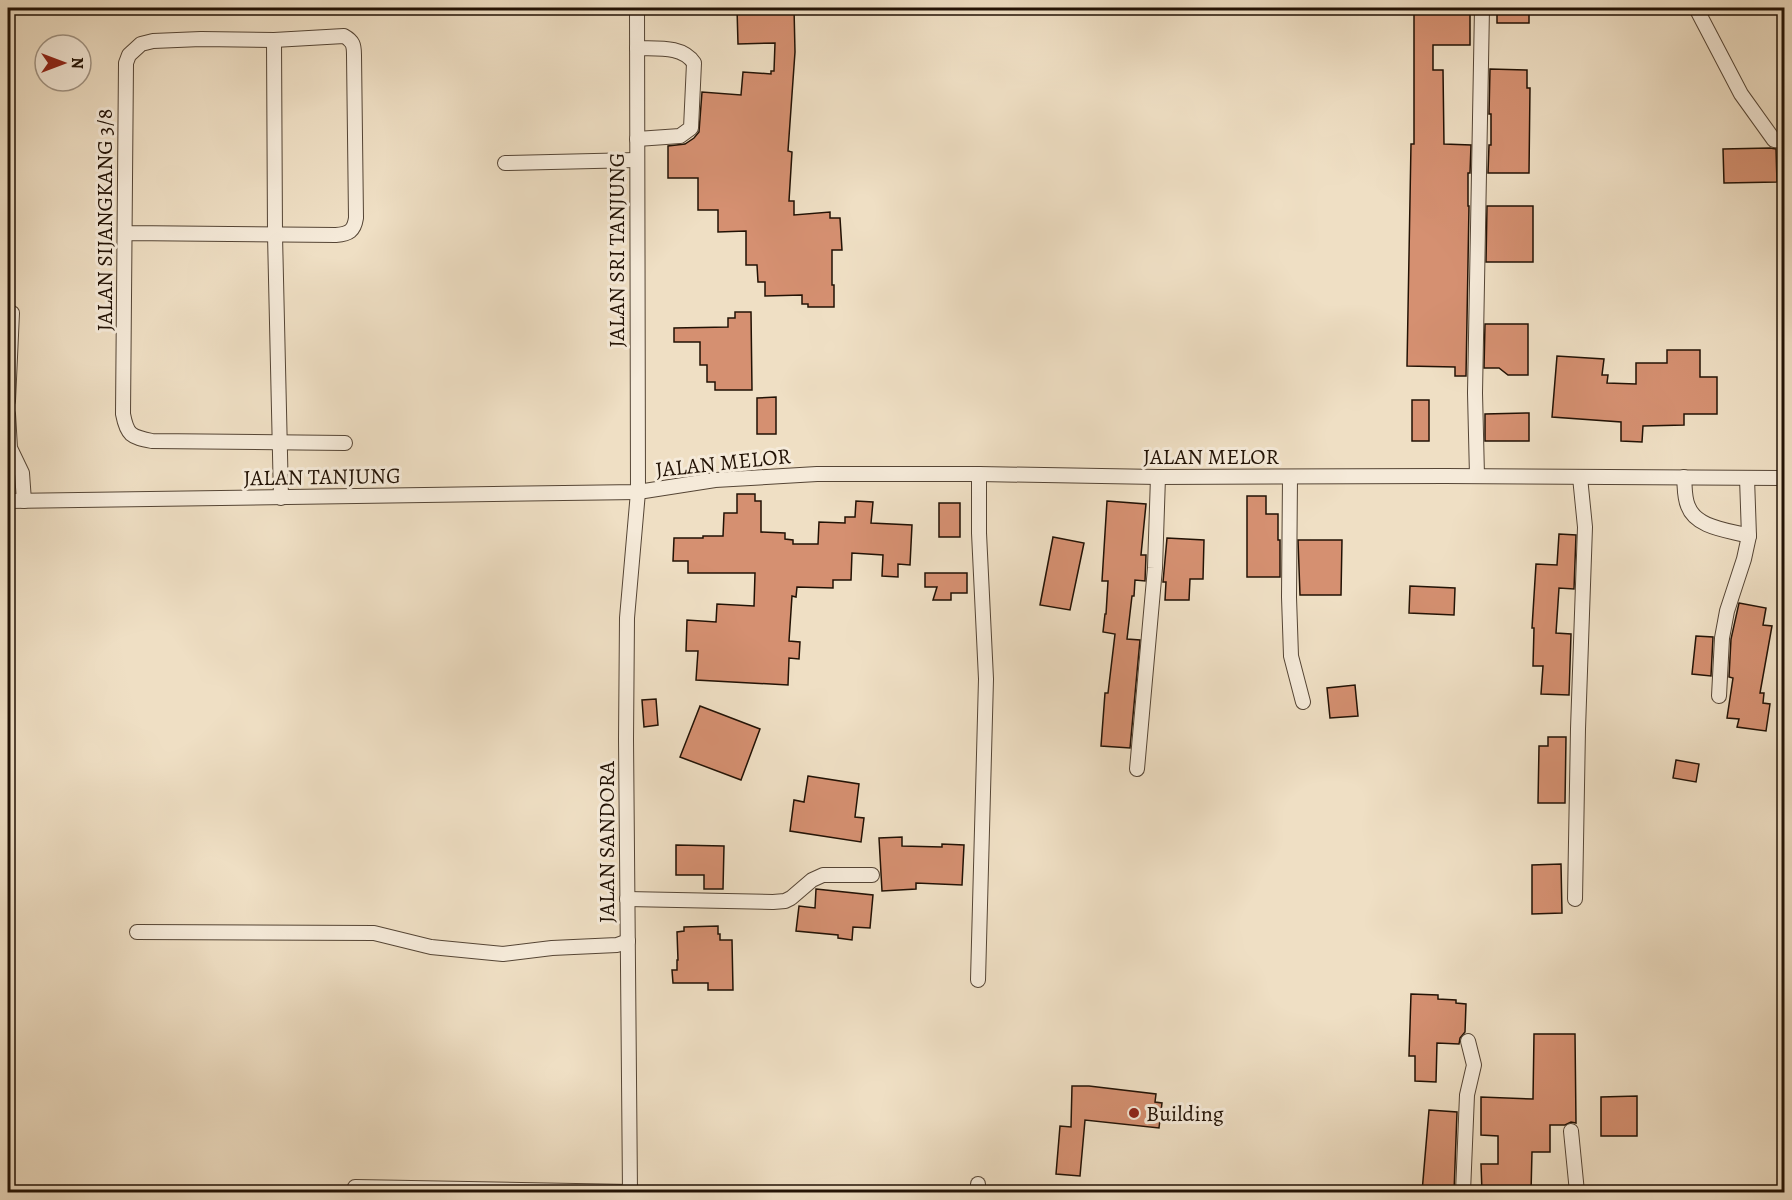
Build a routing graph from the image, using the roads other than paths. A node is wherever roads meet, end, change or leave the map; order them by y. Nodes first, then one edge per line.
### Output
1 (637, 8) edge
2 (1482, 8) edge
3 (1696, 8) edge
4 (274, 40) junction
5 (637, 48) junction
6 (637, 139) junction
7 (1785, 141) edge
8 (630, 161) junction
9 (505, 163) dead end
10 (126, 233) junction
11 (275, 235) junction
12 (12, 313) dead end
13 (8, 401) edge
14 (8, 414) edge
15 (279, 442) junction
16 (345, 443) dead end
17 (979, 474) junction
18 (1477, 476) junction
19 (1158, 477) junction
20 (1290, 477) junction
21 (1580, 477) junction
22 (1684, 477) junction
23 (1747, 478) junction
24 (1785, 478) edge
25 (638, 492) junction
26 (281, 493) junction
27 (8, 501) edge
28 (24, 501) junction
29 (1749, 536) junction
30 (1719, 696) dead end
31 (1303, 702) dead end
32 (1137, 769) dead end
33 (872, 875) dead end
34 (627, 899) junction
35 (1575, 899) dead end
36 (137, 932) dead end
37 (622, 943) junction
38 (978, 980) dead end
39 (1468, 1041) dead end
40 (1570, 1131) dead end
41 (355, 1187) dead end
42 (594, 1191) edge
43 (618, 1192) edge
44 (630, 1192) edge
45 (1462, 1192) edge
46 (1577, 1192) edge

1 - 5 street, JALAN SRI TANJUNG
2 - 18 street
3 - 7 street
4 - 10 street, JALAN SIJANGKANG 3/8
4 - 11 street
4 - 11 street
5 - 6 street, JALAN SRI TANJUNG
5 - 6 street
6 - 8 street, JALAN SRI TANJUNG
8 - 9 street
8 - 25 street, JALAN SRI TANJUNG
10 - 11 street
10 - 15 street, JALAN SIJANGKANG 3/8
11 - 15 street
12 - 13 street
14 - 28 street
15 - 16 street
15 - 26 street
17 - 19 street, JALAN MELOR
17 - 25 street, JALAN MELOR
17 - 38 street
18 - 20 street, JALAN MELOR
18 - 21 street, JALAN MELOR
19 - 20 street, JALAN MELOR
19 - 32 street
20 - 31 street
21 - 22 street, JALAN MELOR
21 - 35 street
22 - 23 street, JALAN MELOR
22 - 29 street
23 - 24 street, JALAN MELOR
23 - 29 street
25 - 26 street, JALAN TANJUNG
25 - 34 street, JALAN SANDORA
26 - 28 street, JALAN TANJUNG
27 - 28 street, JALAN TANJUNG
29 - 30 street
33 - 34 street
34 - 37 street, JALAN SANDORA
36 - 37 street
37 - 44 street, JALAN SANDORA
39 - 45 street
40 - 46 street
41 - 42 street
42 - 43 street
43 - 44 street

